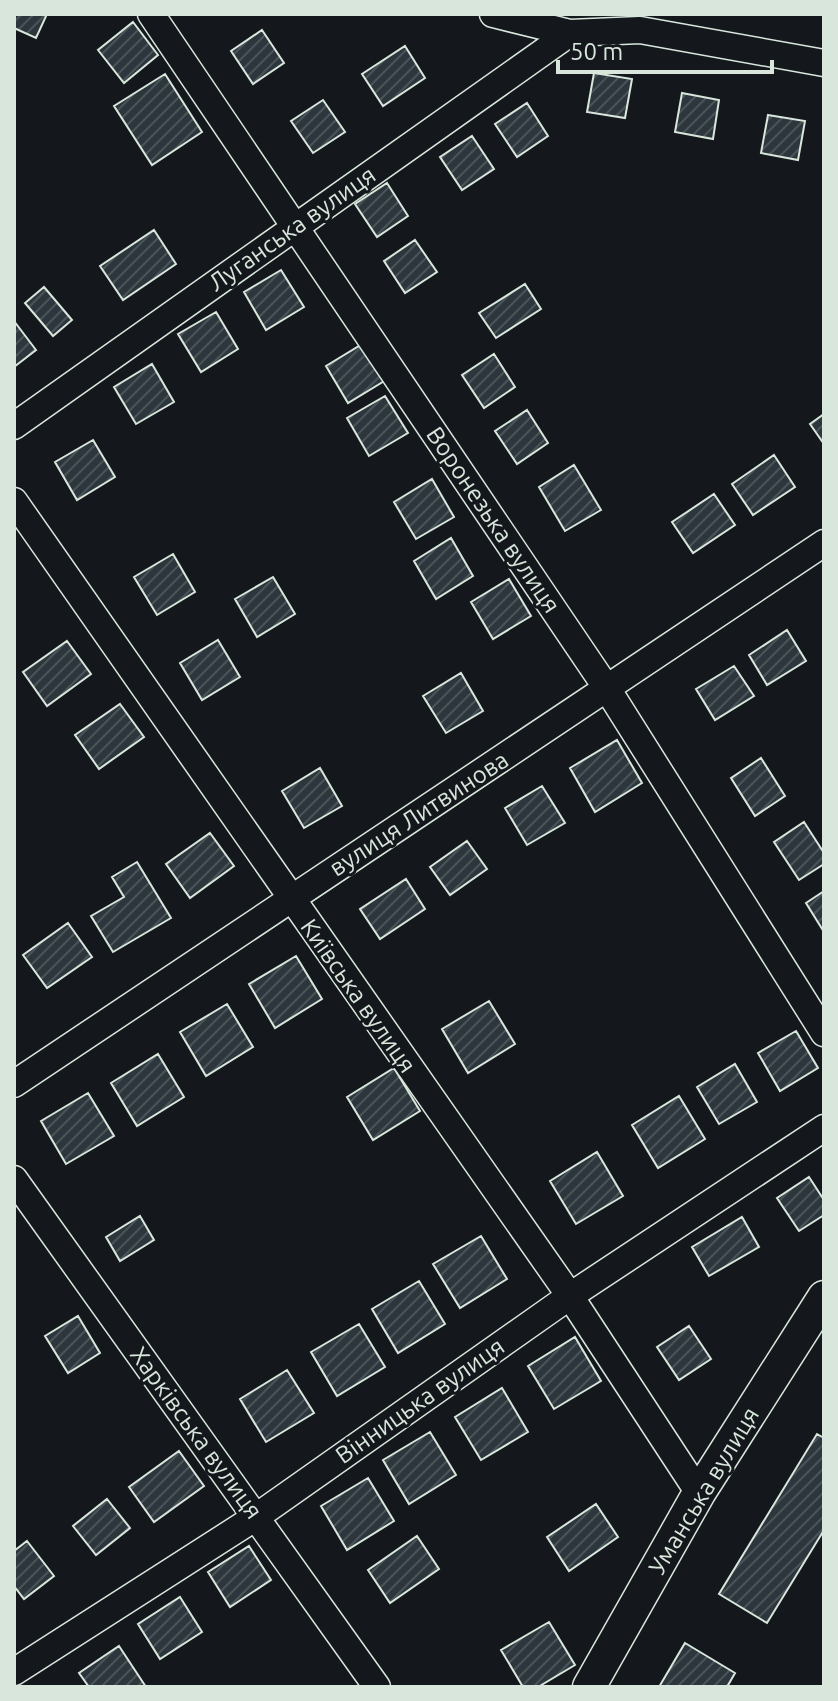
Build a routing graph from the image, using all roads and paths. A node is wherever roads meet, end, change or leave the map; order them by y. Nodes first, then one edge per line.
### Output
1 (151, 14) edge
2 (493, 14) edge
3 (570, 33) junction
4 (824, 63) edge
5 (295, 226) junction
6 (14, 426) edge
7 (14, 501) edge
8 (824, 543) edge
9 (608, 690) junction
10 (290, 900) junction
11 (824, 1033) edge
12 (14, 1084) edge
13 (824, 1128) edge
14 (14, 1179) edge
15 (570, 1296) junction
16 (824, 1297) edge
17 (699, 1493) junction
18 (256, 1517) junction
19 (14, 1672) edge
20 (377, 1687) edge
21 (589, 1687) edge

1 - 5 street, Воронезька вулиця
2 - 3 street
3 - 4 street
3 - 5 street, Луганська вулиця
5 - 6 street, Луганська вулиця
5 - 9 street, Воронезька вулиця
7 - 10 street, Київська вулиця
8 - 9 street, вулиця Литвинова
9 - 10 street, вулиця Литвинова
9 - 11 street, Воронезька вулиця
10 - 12 street, вулиця Литвинова
10 - 15 street, Київська вулиця
13 - 15 street, Вінницька вулиця
14 - 18 street, Харківська вулиця
15 - 17 street, Київська вулиця
15 - 18 street, Вінницька вулиця
16 - 17 street, Уманська вулиця
17 - 21 street, Уманська вулиця
18 - 19 street, Вінницька вулиця
18 - 20 street, Харківська вулиця

